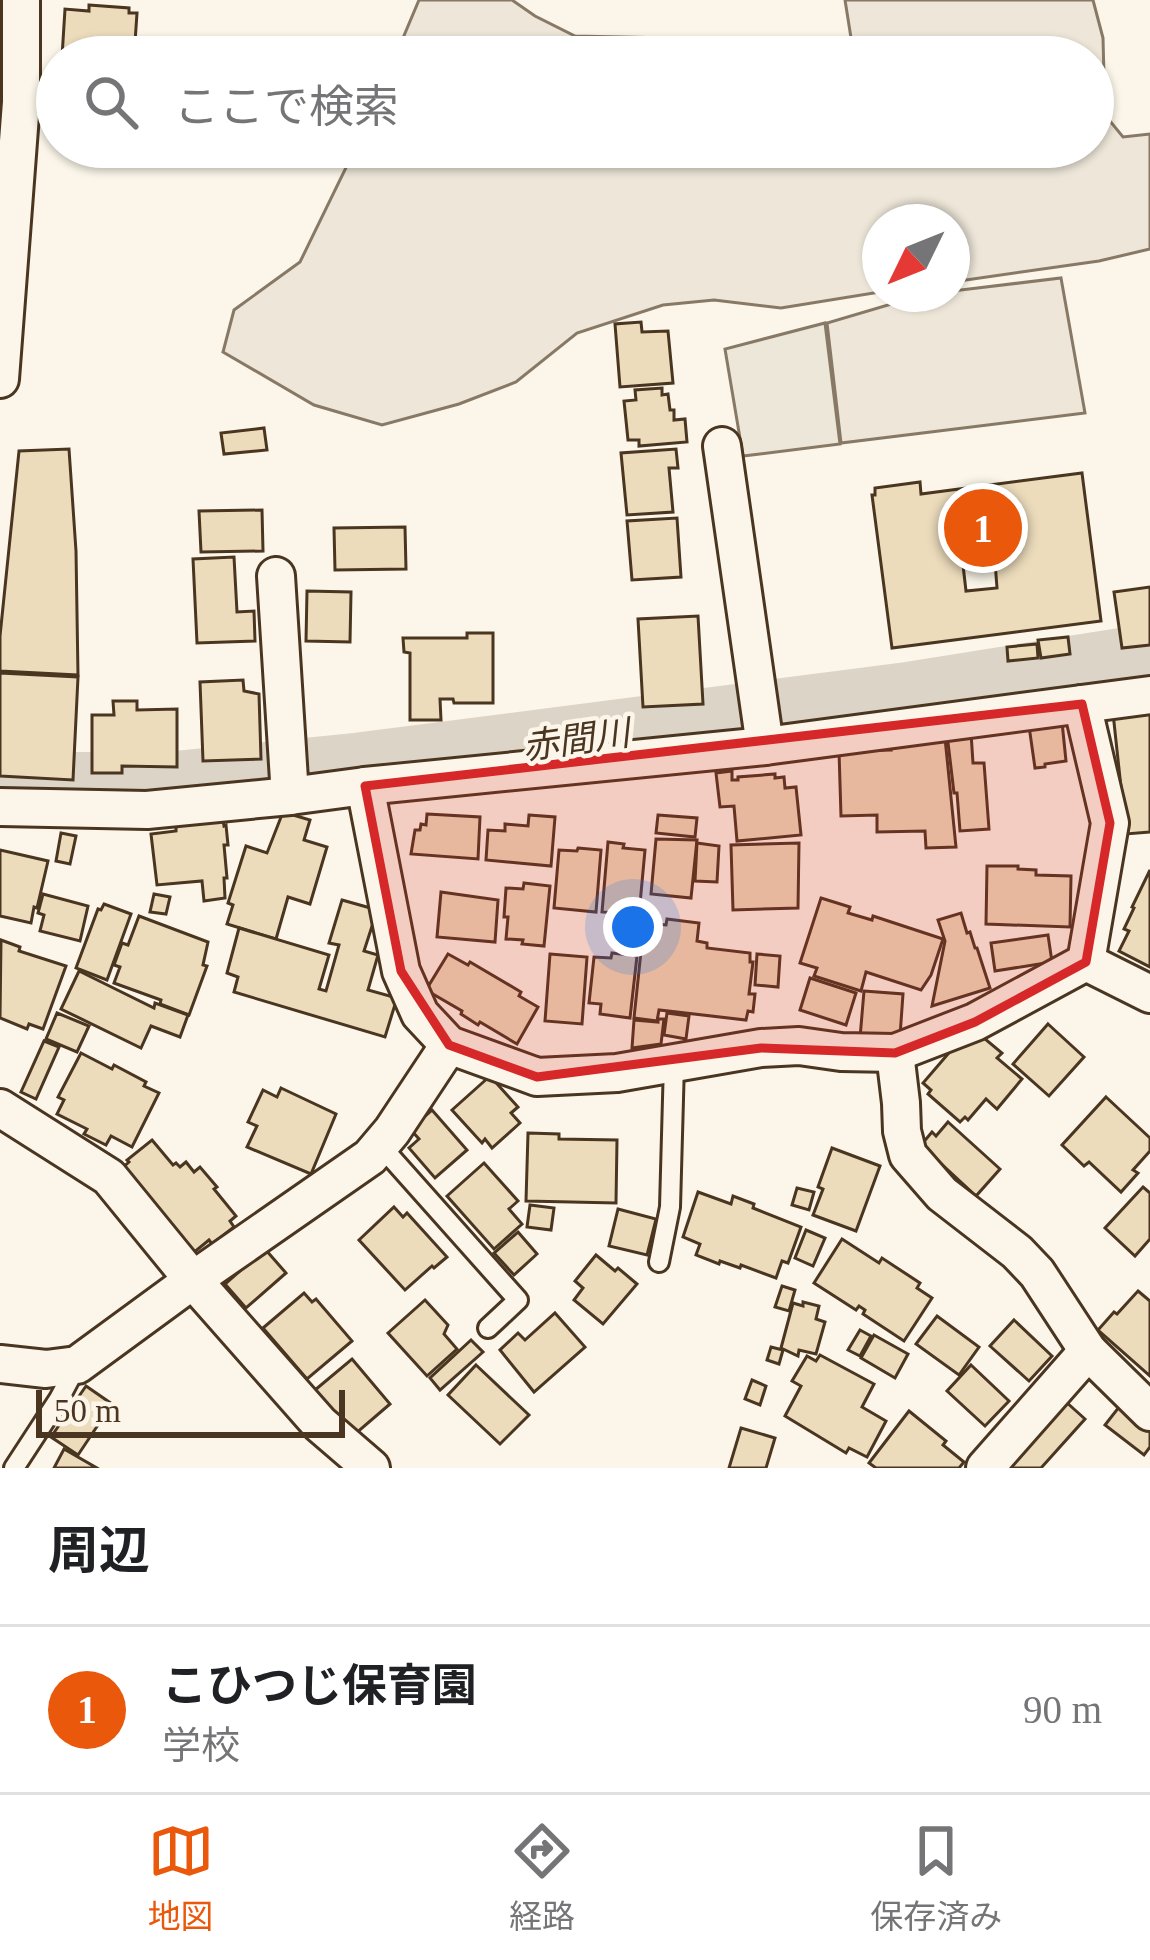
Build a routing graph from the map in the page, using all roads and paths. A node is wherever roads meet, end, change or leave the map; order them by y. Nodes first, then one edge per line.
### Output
1 (21, 0) edge
2 (11, 95) edge
3 (0, 379) edge
4 (722, 446) dead end
5 (276, 577) dead end
6 (1150, 695) edge
7 (1082, 704) junction
8 (763, 728) junction
9 (289, 778) junction
10 (364, 786) junction
11 (0, 807) edge
12 (1086, 962) junction
13 (1150, 994) edge
14 (448, 1045) junction
15 (895, 1053) junction
16 (674, 1064) junction
17 (0, 1108) edge
18 (380, 1145) junction
19 (659, 1262) dead end
20 (193, 1280) junction
21 (488, 1328) dead end
22 (1088, 1351) junction
23 (0, 1364) edge
24 (77, 1365) junction
25 (1150, 1412) edge
26 (14, 1468) edge
27 (371, 1468) edge
28 (985, 1468) edge

1 - 2 street
2 - 3 street
4 - 8 street
5 - 9 street
6 - 7 street
7 - 8 street
7 - 12 street
8 - 10 street
9 - 10 street
9 - 11 street
10 - 14 street
12 - 13 street
12 - 15 street
14 - 16 street
14 - 18 street
15 - 16 street
15 - 22 street
16 - 19 lane
17 - 20 street
18 - 20 street
18 - 21 lane
20 - 24 street
20 - 27 street
22 - 25 street
22 - 28 street
23 - 24 street
24 - 26 lane

